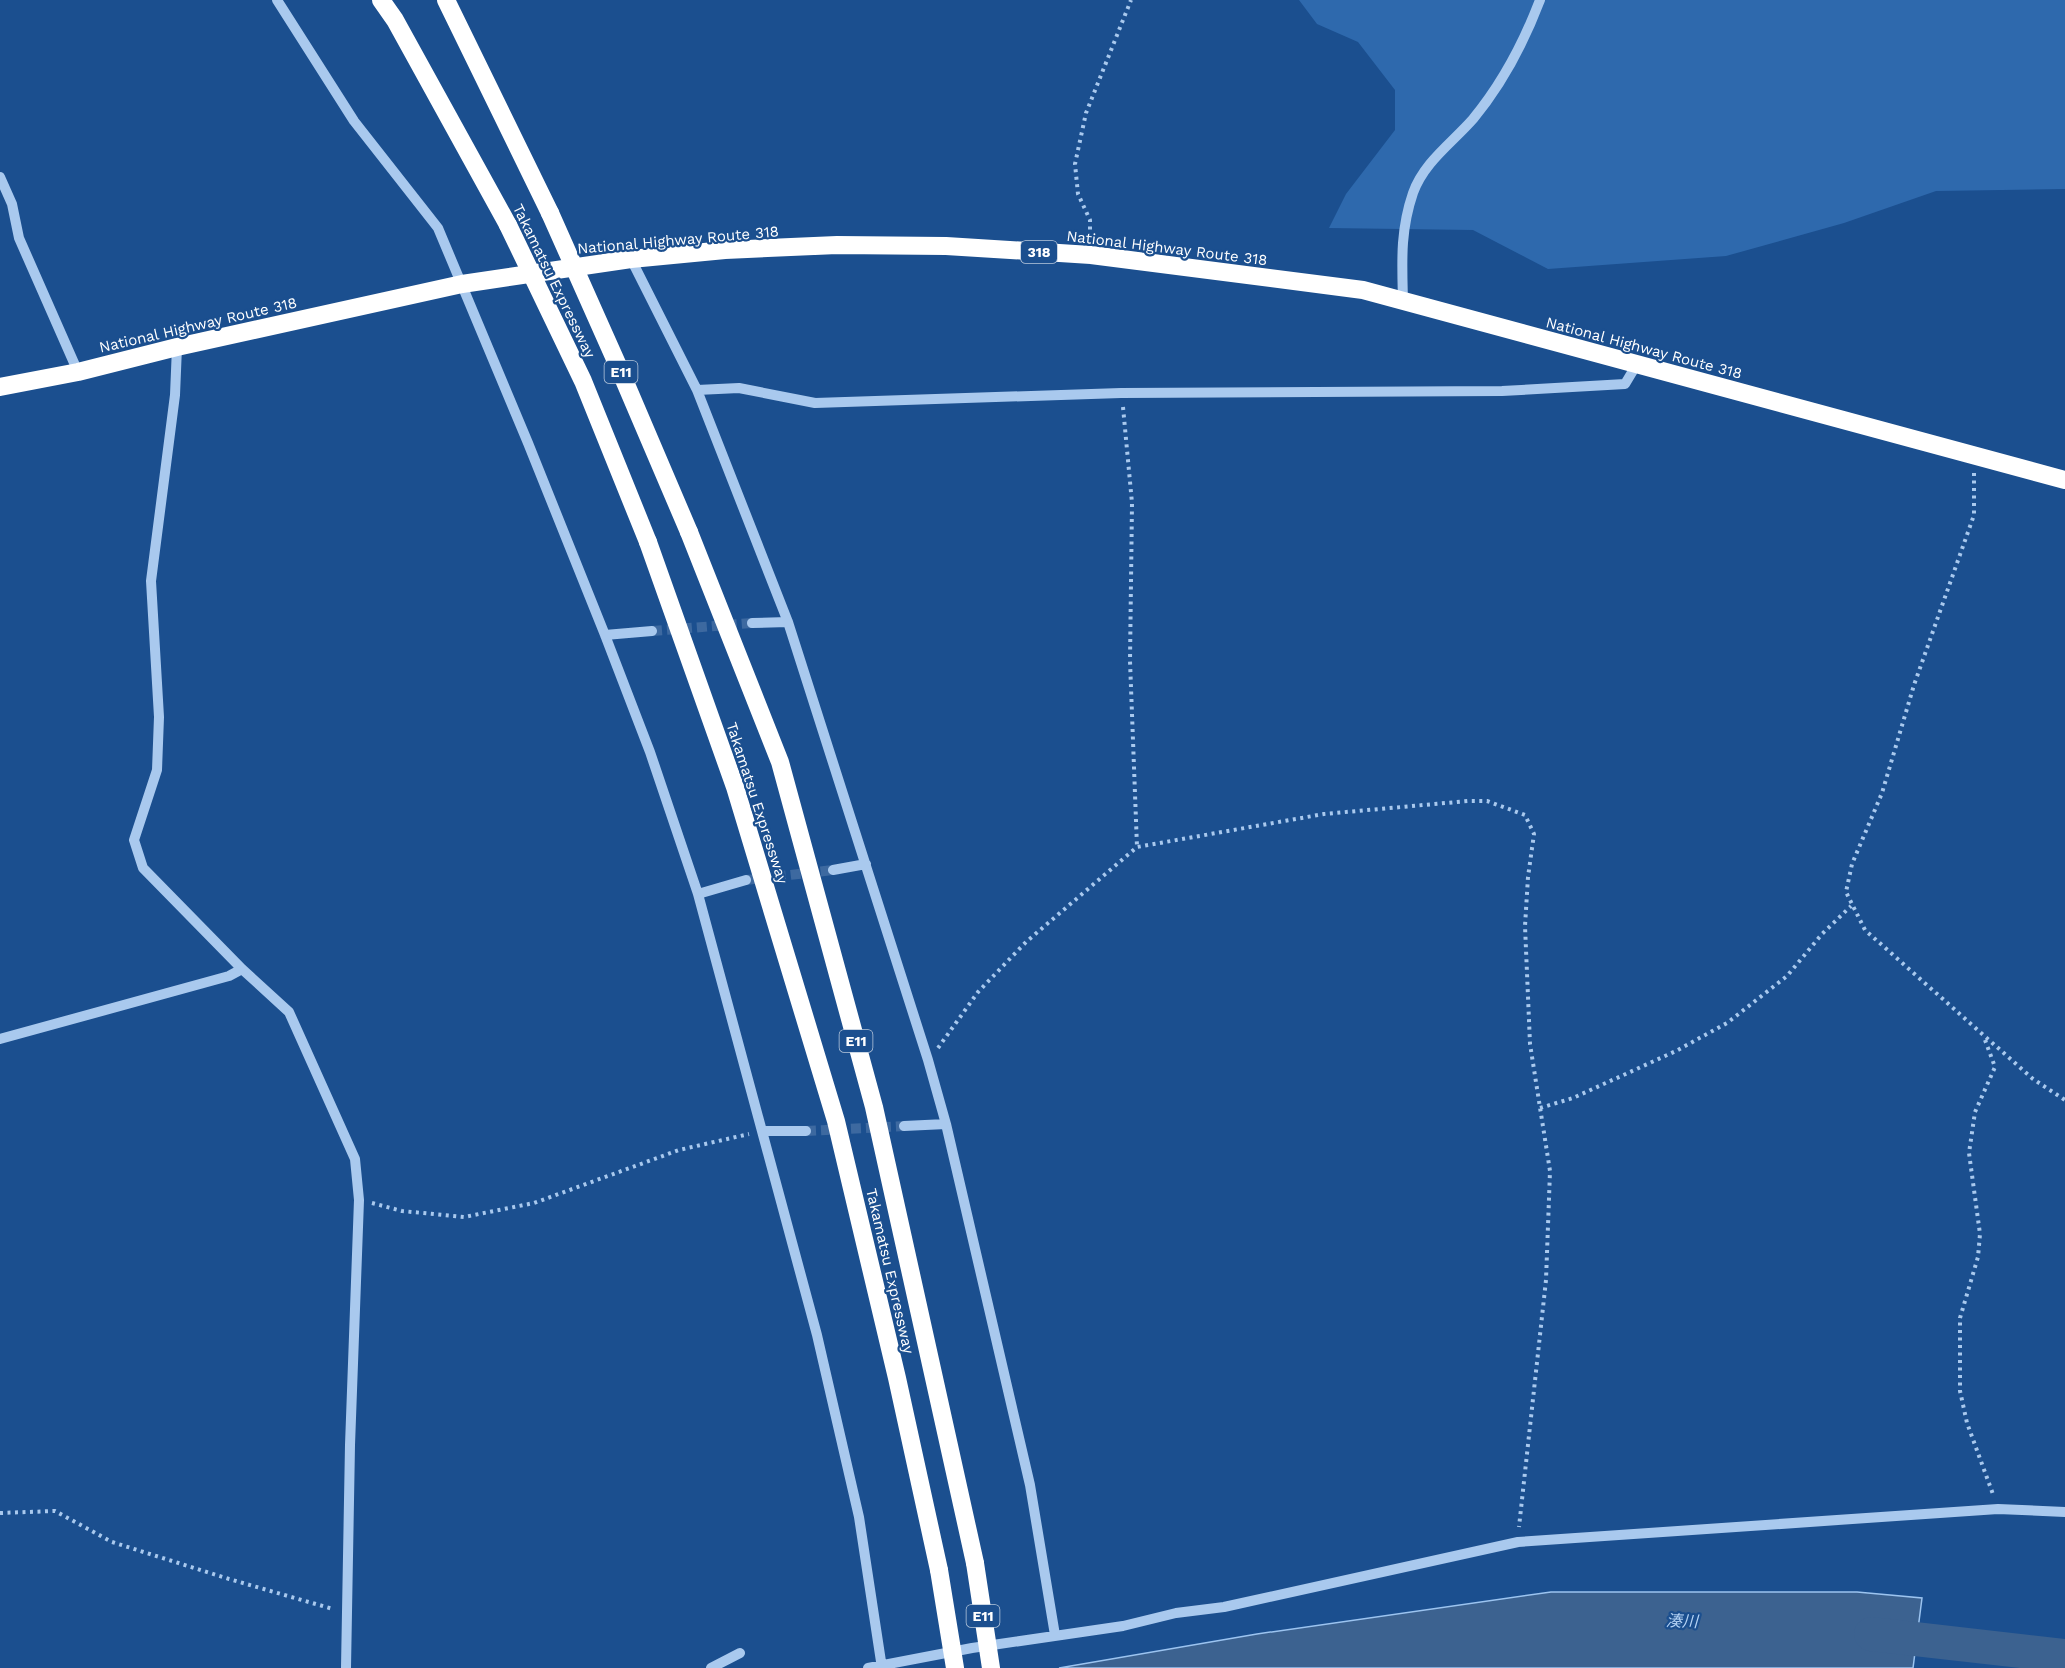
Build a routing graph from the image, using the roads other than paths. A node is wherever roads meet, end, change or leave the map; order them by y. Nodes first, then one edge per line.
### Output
1 (277, 0) edge
2 (381, 0) edge
3 (446, 0) edge
4 (1540, 0) edge
5 (0, 177) edge
6 (631, 259) junction
7 (462, 284) junction
8 (1403, 301) junction
9 (177, 347) junction
10 (1637, 364) junction
11 (78, 372) junction
12 (0, 387) edge
13 (697, 390) junction
14 (2065, 480) edge
15 (752, 622) tunnel mouth
16 (788, 622) junction
17 (652, 632) tunnel mouth
18 (605, 634) junction
19 (866, 864) junction
20 (833, 870) tunnel mouth
21 (746, 880) tunnel mouth
22 (698, 894) junction
23 (242, 969) junction
24 (0, 1039) edge
25 (946, 1124) junction
26 (904, 1126) tunnel mouth
27 (762, 1131) junction
28 (806, 1131) tunnel mouth
29 (2065, 1512) edge
30 (1055, 1635) junction
31 (740, 1653) dead end
32 (882, 1667) edge
33 (346, 1668) edge
34 (711, 1668) edge
35 (868, 1668) edge
36 (954, 1668) edge
37 (992, 1668) edge

1 - 7 street
2 - 36 highway, Takamatsu Expressway / E11, bridge
3 - 37 highway, Takamatsu Expressway / E11, bridge
4 - 8 street
5 - 11 street
6 - 7 highway, National Highway Route 318 / 318
6 - 8 highway, National Highway Route 318 / 318
6 - 13 street
7 - 9 highway, National Highway Route 318 / 318
7 - 18 street
8 - 10 highway, National Highway Route 318 / 318
9 - 11 highway, National Highway Route 318 / 318
9 - 23 street
10 - 13 street
10 - 14 highway, National Highway Route 318 / 318
11 - 12 highway, National Highway Route 318 / 318
13 - 16 street
15 - 16 street
16 - 19 street
17 - 18 street
18 - 22 street
19 - 20 street
19 - 25 street
21 - 22 street
22 - 27 street
23 - 24 street
23 - 33 street
25 - 26 street
25 - 30 street
27 - 28 street
27 - 32 street
29 - 30 street
30 - 32 street
31 - 34 street
32 - 35 street

